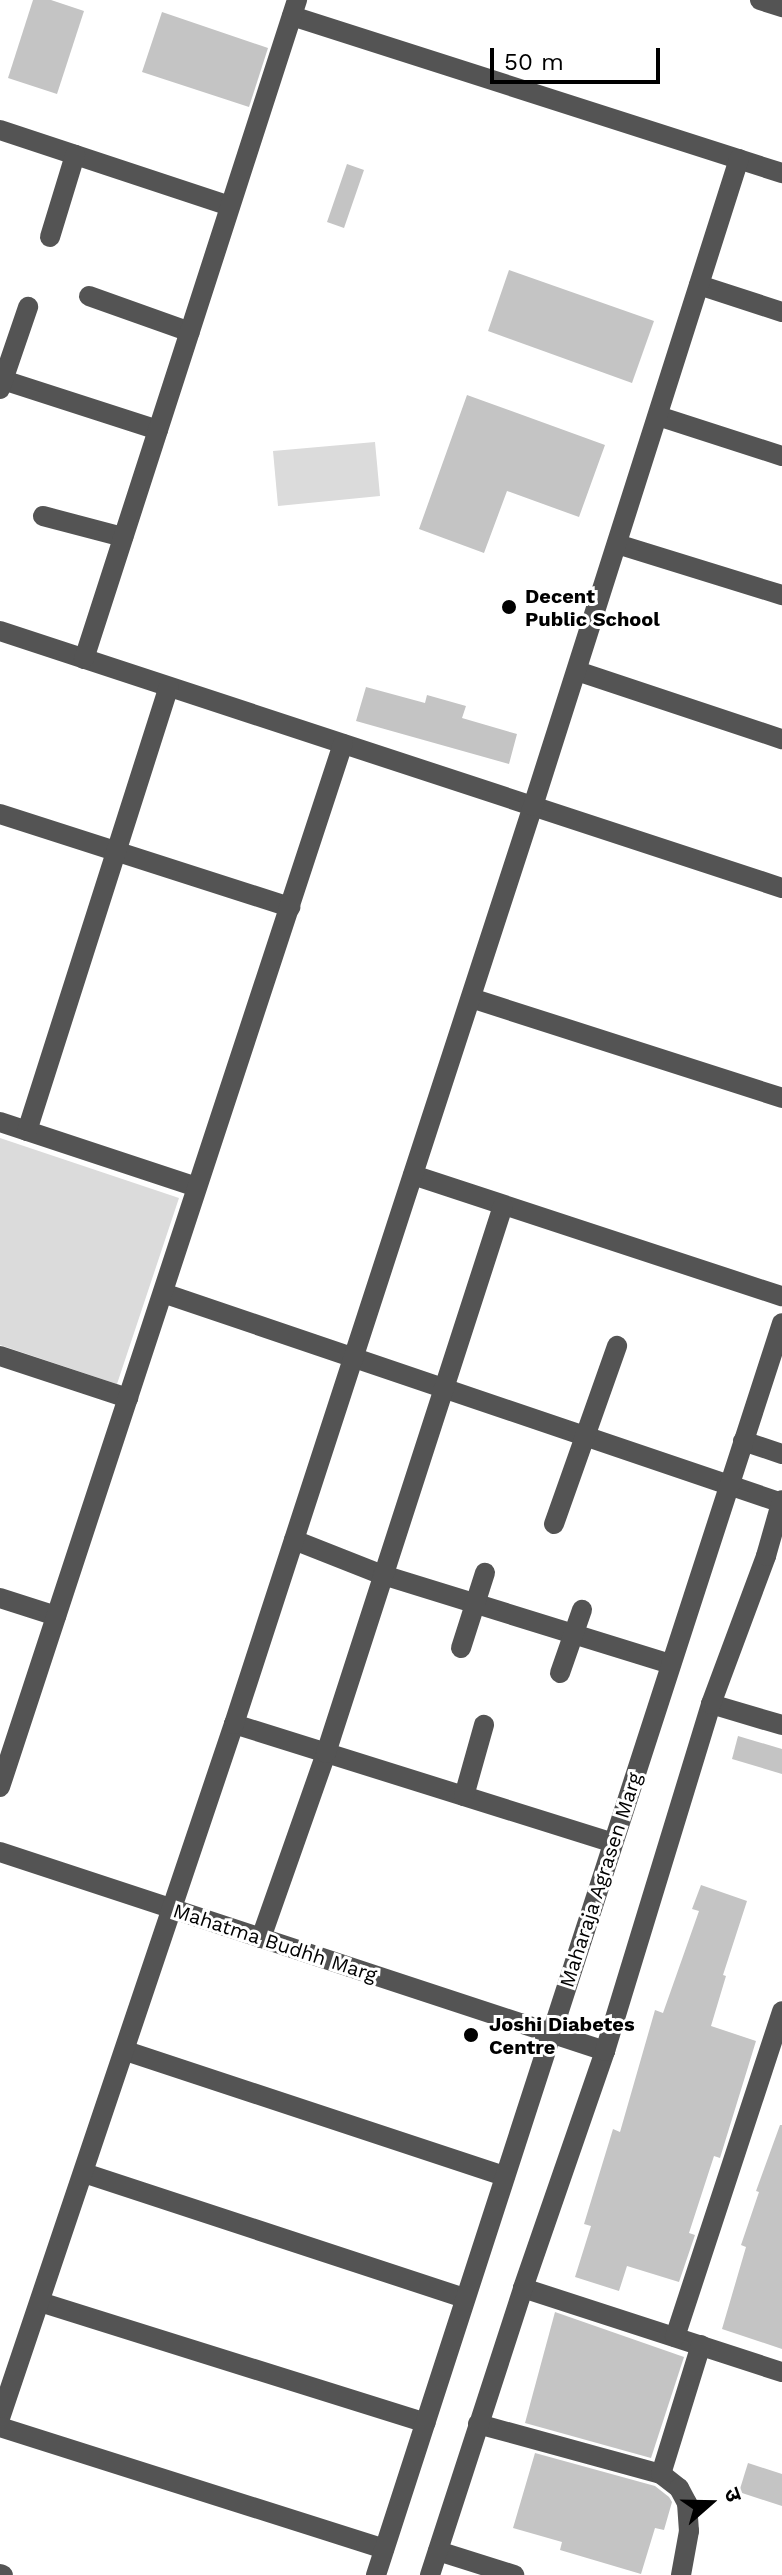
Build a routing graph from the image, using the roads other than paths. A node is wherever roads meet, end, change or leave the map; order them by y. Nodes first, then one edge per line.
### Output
1 (760, 0) edge
2 (782, 7) edge
3 (294, 8) edge
4 (0, 130) edge
5 (75, 155) junction
6 (739, 159) junction
7 (782, 173) edge
8 (230, 206) junction
9 (50, 237) dead end
10 (699, 285) junction
11 (89, 296) dead end
12 (28, 307) dead end
13 (782, 312) edge
14 (190, 332) junction
15 (1, 383) edge
16 (658, 416) junction
17 (158, 430) junction
18 (782, 456) edge
19 (43, 516) dead end
20 (123, 537) junction
21 (617, 544) junction
22 (782, 595) edge
23 (1, 634) edge
24 (84, 659) junction
25 (577, 671) junction
26 (169, 687) junction
27 (782, 739) edge
28 (343, 744) junction
29 (533, 806) junction
30 (0, 814) edge
31 (117, 851) junction
32 (782, 888) edge
33 (290, 907) junction
34 (471, 998) junction
35 (782, 1098) edge
36 (0, 1122) edge
37 (27, 1131) junction
38 (413, 1175) junction
39 (197, 1187) junction
40 (503, 1206) junction
41 (163, 1293) junction
42 (782, 1296) edge
43 (782, 1323) edge
44 (617, 1346) dead end
45 (0, 1356) edge
46 (353, 1358) junction
47 (443, 1389) junction
48 (128, 1398) junction
49 (585, 1437) junction
50 (743, 1441) junction
51 (782, 1454) edge
52 (728, 1485) junction
53 (782, 1502) edge
54 (554, 1524) dead end
55 (294, 1540) junction
56 (485, 1573) dead end
57 (383, 1575) junction
58 (0, 1598) edge
59 (475, 1603) junction
60 (582, 1610) dead end
61 (56, 1616) junction
62 (574, 1634) junction
63 (461, 1648) dead end
64 (670, 1664) junction
65 (560, 1673) dead end
66 (711, 1704) junction
67 (234, 1724) junction
68 (484, 1725) dead end
69 (782, 1725) edge
70 (326, 1753) junction
71 (0, 1787) edge
72 (464, 1796) junction
73 (613, 1843) junction
74 (0, 1852) edge
75 (173, 1910) junction
76 (261, 1938) junction
77 (782, 2011) edge
78 (551, 2034) junction
79 (126, 2051) junction
80 (605, 2051) junction
81 (84, 2173) junction
82 (505, 2176) junction
83 (523, 2288) junction
84 (465, 2298) junction
85 (40, 2302) junction
86 (675, 2337) junction
87 (701, 2345) junction
88 (782, 2372) edge
89 (0, 2418) edge
90 (425, 2423) junction
91 (478, 2424) junction
92 (0, 2427) edge
93 (661, 2474) junction
94 (384, 2549) junction
95 (438, 2551) junction
96 (376, 2575) edge
97 (430, 2575) edge
98 (514, 2575) edge
99 (681, 2575) edge

1 - 2 street
3 - 6 street
3 - 8 street
4 - 5 street
5 - 8 street
5 - 9 street
6 - 7 street
6 - 10 street
8 - 14 street
10 - 13 street
10 - 16 street
11 - 14 street
12 - 15 street
14 - 17 street
15 - 17 street
16 - 18 street
16 - 21 street
17 - 20 street
19 - 20 street
20 - 24 street
21 - 22 street
21 - 25 street
23 - 24 street
24 - 26 street
25 - 27 street
25 - 29 street
26 - 28 street
26 - 31 street
28 - 29 street
28 - 33 street
29 - 32 street
29 - 34 street
30 - 31 street
31 - 33 street
31 - 37 street
33 - 39 street
34 - 35 street
34 - 38 street
36 - 37 street
37 - 39 street
38 - 40 street
38 - 46 street
39 - 41 street
40 - 42 street
40 - 47 street
41 - 46 street
41 - 48 street
43 - 50 street, Maharaja Agrasen Marg
44 - 49 street
45 - 48 street
46 - 47 street
46 - 55 street
47 - 49 street
47 - 57 street
48 - 61 street
49 - 52 street
49 - 54 street
50 - 51 street
50 - 52 street, Maharaja Agrasen Marg
52 - 53 street
52 - 64 street, Maharaja Agrasen Marg
53 - 66 street
55 - 57 street
55 - 67 street
56 - 59 street
57 - 59 street
57 - 70 street
58 - 61 street
59 - 62 street
59 - 63 street
60 - 62 street
61 - 71 street
62 - 64 street
62 - 65 street
64 - 73 street, Maharaja Agrasen Marg
66 - 69 street
66 - 80 street
67 - 70 street
67 - 75 street
68 - 72 street
70 - 72 street
70 - 76 street
72 - 73 street
73 - 78 street, Maharaja Agrasen Marg
74 - 75 street, Mahatma Budhh Marg
75 - 76 street, Mahatma Budhh Marg
75 - 79 street
76 - 78 street, Mahatma Budhh Marg
77 - 86 street
78 - 80 street, Mahatma Budhh Marg
78 - 82 street, Maharaja Agrasen Marg
79 - 81 street
79 - 82 street
80 - 83 street
81 - 84 street
81 - 85 street
82 - 84 street, Maharaja Agrasen Marg
83 - 86 street
83 - 91 street
84 - 90 street, Maharaja Agrasen Marg
85 - 89 street
85 - 90 street
86 - 87 street
87 - 88 street
87 - 93 street
90 - 94 street, Maharaja Agrasen Marg
91 - 93 street
91 - 95 street
92 - 94 street
93 - 99 street
94 - 96 street, Maharaja Agrasen Marg
95 - 97 street
95 - 98 street

